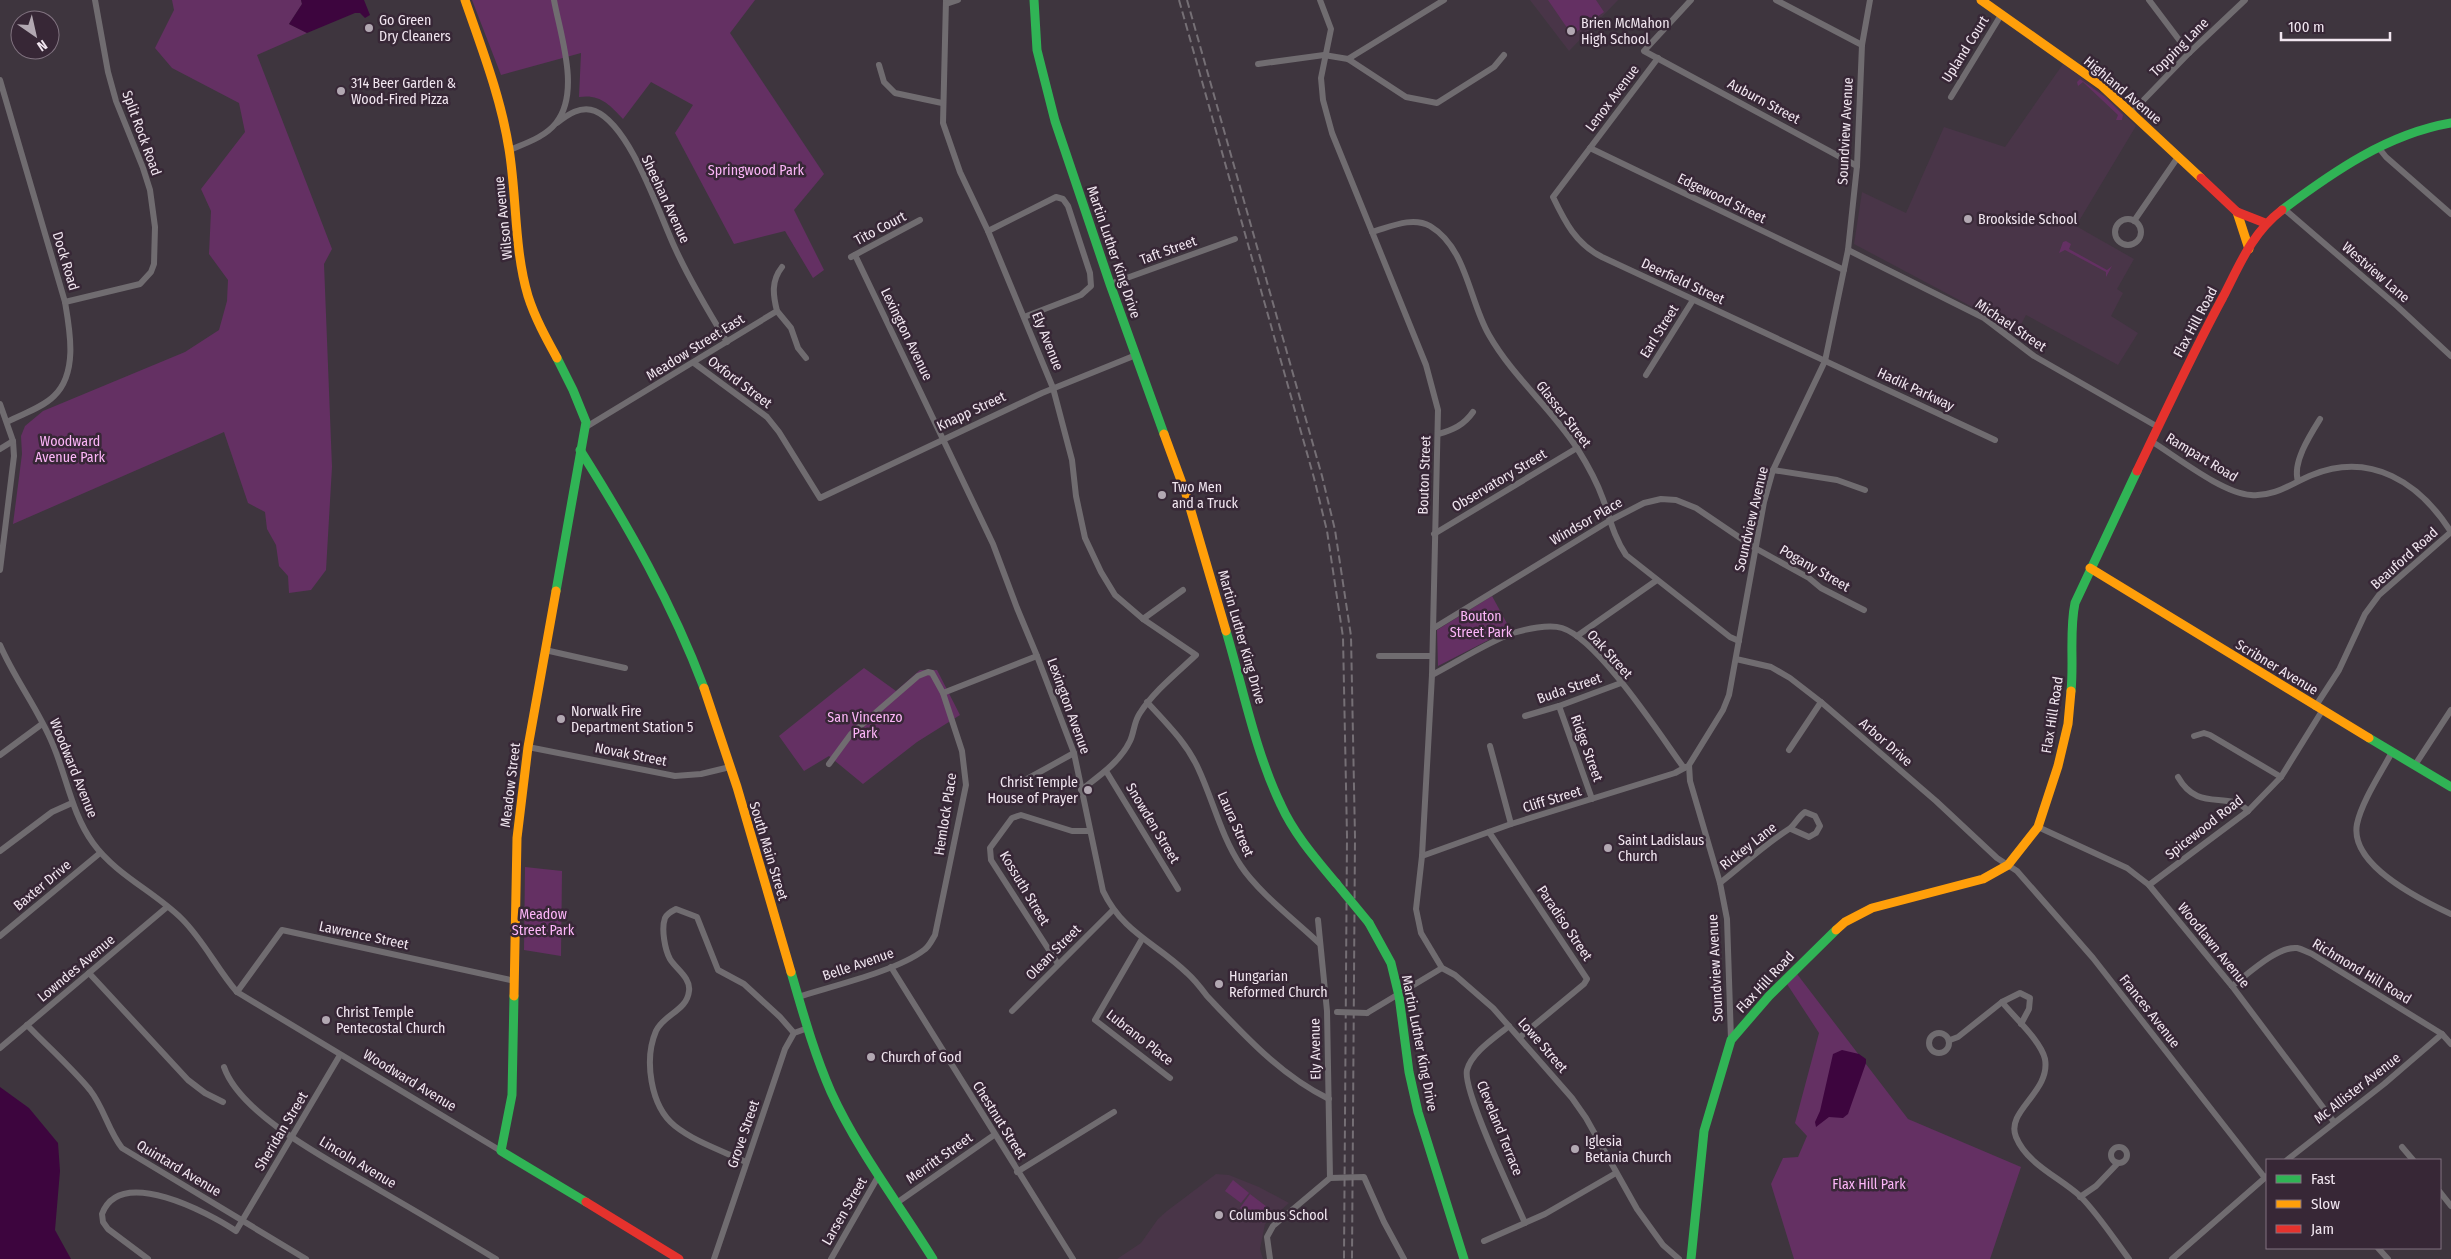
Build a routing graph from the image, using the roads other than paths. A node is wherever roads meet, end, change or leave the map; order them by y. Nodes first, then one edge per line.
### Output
1 (95, 0) edge
2 (465, 0) edge
3 (554, 0) edge
4 (958, 0) edge
5 (1034, 0) edge
6 (1320, 0) edge
7 (1444, 0) edge
8 (1691, 0) edge
9 (1776, 0) edge
10 (1870, 0) edge
11 (1981, 0) edge
12 (2149, 0) edge
13 (2245, 0) edge
14 (946, 2) edge
15 (2001, 15) junction
16 (1862, 45) junction
17 (2188, 53) junction
18 (1324, 55) junction
19 (1504, 55) dead end
20 (1658, 58) junction
21 (1348, 59) junction
22 (1258, 64) dead end
23 (879, 65) dead end
24 (0, 80) edge
25 (1951, 96) dead end
26 (942, 102) junction
27 (2132, 112) junction
28 (557, 123) junction
29 (2451, 123) edge
30 (2378, 147) junction
31 (1590, 148) junction
32 (510, 150) junction
33 (2178, 157) junction
34 (1857, 166) junction
35 (1553, 197) joint
36 (2283, 208) junction
37 (2237, 212) junction
38 (2451, 214) edge
39 (920, 220) dead end
40 (2134, 221) junction
41 (2265, 223) junction
42 (988, 231) junction
43 (1372, 232) junction
44 (1236, 239) dead end
45 (2249, 249) junction
46 (1848, 250) junction
47 (853, 256) joint
48 (782, 267) dead end
49 (1844, 270) junction
50 (1110, 284) junction
51 (1694, 300) junction
52 (65, 302) junction
53 (777, 311) junction
54 (1024, 317) junction
55 (728, 342) junction
56 (1136, 355) junction
57 (2451, 356) edge
58 (806, 358) dead end
59 (1825, 361) junction
60 (694, 364) junction
61 (1646, 375) dead end
62 (1053, 388) junction
63 (0, 404) edge
64 (1473, 412) dead end
65 (2320, 419) dead end
66 (7, 422) junction
67 (586, 427) junction
68 (2158, 427) junction
69 (1438, 434) junction
70 (943, 438) junction
71 (1995, 440) dead end
72 (13, 441) junction
73 (2151, 441) junction
74 (1577, 448) junction
75 (0, 449) edge
76 (580, 450) junction
77 (1773, 470) junction
78 (2298, 481) junction
79 (1865, 490) dead end
80 (820, 498) joint
81 (1608, 521) junction
82 (2451, 532) edge
83 (1434, 534) junction
84 (1755, 548) junction
85 (1, 557) edge
86 (2090, 568) junction
87 (0, 570) edge
88 (1657, 580) junction
89 (1182, 590) dead end
90 (1864, 610) dead end
91 (1143, 619) junction
92 (1434, 628) junction
93 (1577, 636) junction
94 (1739, 641) junction
95 (0, 645) edge
96 (545, 650) junction
97 (2, 655) edge
98 (1037, 656) junction
99 (1379, 656) dead end
100 (1432, 656) junction
101 (1736, 659) junction
102 (625, 668) dead end
103 (1432, 675) junction
104 (1621, 683) junction
105 (942, 693) junction
106 (1147, 702) junction
107 (1821, 702) junction
108 (1559, 706) junction
109 (2319, 709) junction
110 (2451, 710) edge
111 (1525, 716) dead end
112 (42, 724) junction
113 (2194, 736) dead end
114 (1490, 746) dead end
115 (528, 747) junction
116 (1789, 750) dead end
117 (2392, 752) junction
118 (1074, 753) junction
119 (0, 755) edge
120 (829, 764) dead end
121 (2415, 765) junction
122 (1686, 766) junction
123 (730, 767) junction
124 (1106, 771) junction
125 (2281, 776) junction
126 (2178, 777) dead end
127 (1027, 779) dead end
128 (2451, 787) edge
129 (1082, 790) junction
130 (1592, 799) junction
131 (72, 803) junction
132 (2248, 811) junction
133 (1511, 824) junction
134 (2038, 827) junction
135 (1791, 828) junction
136 (1089, 831) junction
137 (1489, 832) junction
138 (0, 851) edge
139 (100, 853) junction
140 (1422, 856) junction
141 (2008, 865) junction
142 (1720, 884) junction
143 (2149, 885) junction
144 (1178, 889) dead end
145 (167, 907) junction
146 (1112, 911) junction
147 (2451, 914) edge
148 (1318, 920) dead end
149 (0, 936) edge
150 (1142, 939) junction
151 (1320, 943) junction
152 (924, 950) joint
153 (1058, 964) junction
154 (891, 967) junction
155 (1442, 968) junction
156 (89, 973) junction
157 (515, 981) junction
158 (2232, 986) junction
159 (237, 992) junction
160 (1399, 996) junction
161 (798, 997) junction
162 (2002, 1002) junction
163 (1012, 1011) dead end
164 (1327, 1011) junction
165 (2021, 1024) junction
166 (27, 1026) junction
167 (1509, 1026) junction
168 (808, 1028) junction
169 (794, 1033) junction
170 (2442, 1034) junction
171 (1520, 1037) junction
172 (1732, 1040) junction
173 (1950, 1040) dead end
174 (2451, 1044) edge
175 (0, 1048) edge
176 (340, 1055) junction
177 (224, 1068) dead end
178 (1170, 1078) dead end
179 (1329, 1099) junction
180 (223, 1102) dead end
181 (1114, 1112) dead end
182 (2334, 1122) junction
183 (994, 1135) junction
184 (292, 1137) junction
185 (2402, 1147) dead end
186 (501, 1150) junction
187 (2287, 1159) edge
188 (2412, 1159) edge
189 (746, 1162) junction
190 (2118, 1163) dead end
191 (1017, 1172) junction
192 (1616, 1173) junction
193 (880, 1175) junction
194 (2266, 1177) edge
195 (1330, 1178) junction
196 (2441, 1193) edge
197 (2080, 1197) junction
198 (898, 1202) junction
199 (2451, 1206) edge
200 (242, 1220) junction
201 (1525, 1223) junction
202 (1484, 1241) dead end
203 (2379, 1249) edge
204 (295, 1256) edge
205 (148, 1259) edge
206 (306, 1259) edge
207 (496, 1259) edge
208 (679, 1259) edge
209 (714, 1259) edge
210 (831, 1259) edge
211 (933, 1259) edge
212 (1073, 1259) edge
213 (1270, 1259) edge
214 (1404, 1259) edge
215 (1462, 1259) edge
216 (1679, 1259) edge
217 (1691, 1259) edge
218 (2129, 1259) edge
219 (2172, 1259) edge
220 (2388, 1259) edge

1 - 52 street, Split Rock Road
2 - 32 main road, Wilson Avenue
3 - 28 street
4 - 14 street
5 - 50 main road, Martin Luther King Drive
6 - 18 street, Bouton Street
7 - 21 street
8 - 20 street, Lenox Avenue
9 - 16 street
10 - 16 street, Soundview Avenue
11 - 15 main road, Highland Avenue
12 - 17 street
13 - 17 street, Topping Lane
14 - 26 street, Ely Avenue
15 - 25 street, Upland Court
15 - 27 main road, Highland Avenue
16 - 34 street, Soundview Avenue
17 - 27 street, Topping Lane
18 - 21 street
18 - 22 street
18 - 43 street, Bouton Street
19 - 21 street
20 - 31 street, Lenox Avenue
20 - 34 street, Auburn Street
23 - 26 street
24 - 52 street, Dock Road
26 - 42 street, Ely Avenue
27 - 33 main road, Highland Avenue
28 - 32 street, Sheehan Avenue
28 - 55 street, Sheehan Avenue
29 - 30 main road, Flax Hill Road
30 - 36 main road, Flax Hill Road
30 - 38 street
31 - 35 street, Lenox Avenue
31 - 49 street, Edgewood Street
32 - 67 main road, Wilson Avenue
33 - 37 main road, Highland Avenue
33 - 40 street
34 - 46 street, Soundview Avenue
35 - 51 street, Deerfield Street
36 - 41 main road, Flax Hill Road
36 - 57 street, Westview Lane
37 - 41 main road, Highland Avenue
37 - 45 main road, Highland Avenue
39 - 47 street, Tito Court
40 - 40 street
41 - 45 main road, Flax Hill Road
42 - 54 street, Ely Avenue
42 - 54 street
43 - 69 street, Bouton Street
43 - 74 street, Glasser Street
44 - 50 street, Taft Street
45 - 68 main road, Flax Hill Road
46 - 49 street, Soundview Avenue
46 - 68 street, Michael Street
47 - 70 street, Lexington Avenue
48 - 53 street
49 - 59 street, Soundview Avenue
50 - 56 main road, Martin Luther King Drive
51 - 59 street, Deerfield Street
51 - 61 street, Earl Street
52 - 66 street, Dock Road
53 - 55 street, Meadow Street East
53 - 58 street
54 - 62 street, Ely Avenue
55 - 60 street, Meadow Street East
56 - 62 street, Knapp Street
56 - 160 main road, Martin Luther King Drive, bridge
59 - 71 street, Hadik Parkway
59 - 77 street, Soundview Avenue
60 - 67 street, Meadow Street East
60 - 80 street, Oxford Street
62 - 70 street, Knapp Street
62 - 91 street, Ely Avenue
63 - 66 street
64 - 69 street
65 - 78 street
66 - 72 street
67 - 76 main road, Meadow Street
68 - 73 main road, Flax Hill Road
69 - 83 street, Bouton Street
70 - 80 street, Knapp Street
70 - 98 street, Lexington Avenue
72 - 75 street
72 - 85 street
73 - 78 street, Rampart Road
73 - 86 main road, Flax Hill Road
74 - 81 street, Glasser Street
74 - 83 street, Observatory Street
76 - 96 main road, Meadow Street
76 - 123 main road, South Main Street
77 - 79 street
77 - 84 street, Soundview Avenue
78 - 82 street, Rampart Road
81 - 84 street, Windsor Place
81 - 88 street, Glasser Street
81 - 92 street, Windsor Place
82 - 109 street, Beauford Road
83 - 92 street, Bouton Street
84 - 90 street, Pogany Street
84 - 94 street, Soundview Avenue
85 - 87 street
86 - 109 main road, Scribner Avenue
86 - 134 main road, Flax Hill Road
88 - 93 street
88 - 94 street, Glasser Street
89 - 91 street
91 - 106 street, Ely Avenue
92 - 100 street, Bouton Street
93 - 103 street, Oak Street
93 - 104 street, Oak Street
94 - 101 street, Soundview Avenue
95 - 97 street, Woodward Avenue
96 - 102 street
96 - 115 main road, Meadow Street
97 - 112 street, Woodward Avenue
98 - 105 street
98 - 118 street, Lexington Avenue
99 - 100 street
100 - 103 street, Bouton Street
101 - 107 street, Arbor Drive
101 - 122 street, Soundview Avenue
103 - 140 street, Bouton Street
104 - 108 street, Buda Street
104 - 122 street, Oak Street
105 - 120 street, Hemlock Place
105 - 152 street, Hemlock Place
106 - 124 street
106 - 151 street, Laura Street
107 - 116 street
107 - 141 street, Arbor Drive
108 - 111 street, Buda Street
108 - 130 street, Ridge Street
109 - 117 main road, Scribner Avenue
109 - 125 street, Spicewood Road
110 - 121 street
112 - 119 street
112 - 131 street, Woodward Avenue
113 - 125 street
114 - 133 street
115 - 123 street, Novak Street
115 - 157 main road, Meadow Street
117 - 121 main road, Scribner Avenue
117 - 147 street
118 - 127 street
118 - 129 street, Lexington Avenue
121 - 128 main road, Scribner Avenue
122 - 130 street, Cliff Street
122 - 142 street, Soundview Avenue
123 - 161 main road, South Main Street
124 - 129 street
124 - 144 street, Snowden Street
125 - 132 street, Spicewood Road
126 - 132 street
129 - 136 street, Lexington Avenue
130 - 133 street, Cliff Street
131 - 138 street
131 - 139 street, Woodward Avenue
132 - 143 street, Spicewood Road
133 - 137 street, Cliff Street
134 - 141 main road, Flax Hill Road
134 - 143 street, Woodlawn Avenue
135 - 135 street, Rickey Lane
135 - 142 street, Rickey Lane
136 - 146 street, Lexington Avenue
136 - 153 street, Kossuth Street
137 - 140 street, Cliff Street
137 - 171 street, Paradiso Street
139 - 145 street, Woodward Avenue
139 - 149 street, Baxter Drive
140 - 155 street, Bouton Street
141 - 172 main road, Flax Hill Road
141 - 194 street, Frances Avenue
142 - 172 street, Soundview Avenue
143 - 158 street, Woodlawn Avenue
145 - 156 street, Lowndes Avenue
145 - 159 street, Woodward Avenue
146 - 150 street, Lexington Avenue
146 - 153 street, Olean Street
148 - 151 street, Ely Avenue
150 - 178 street, Lubrano Place
150 - 179 street, Lexington Avenue
151 - 164 street, Ely Avenue
152 - 154 street, Belle Avenue
153 - 163 street, Olean Street
154 - 161 street, Belle Avenue
154 - 183 street, Chestnut Street
155 - 160 street
155 - 167 street, Lowe Street
156 - 166 street, Lowndes Avenue
156 - 180 street
157 - 159 street, Lawrence Street
157 - 186 main road, Meadow Street
158 - 170 street, Richmond Hill Road
158 - 182 street, Woodlawn Avenue
159 - 176 street, Woodward Avenue
160 - 164 street, bridge
160 - 215 main road, Martin Luther King Drive
161 - 168 main road, South Main Street
162 - 165 street
162 - 165 street
162 - 173 street
164 - 179 street, Ely Avenue
165 - 197 street
166 - 175 street, Lowndes Avenue
166 - 200 street, Quintard Avenue
167 - 171 street, Lowe Street
167 - 201 street, Cleveland Terrace
168 - 169 street
168 - 193 main road, South Main Street
169 - 189 street, Grove Street
169 - 189 street
170 - 174 street, Richmond Hill Road
170 - 182 street, Mc Allister Avenue
171 - 192 street, Lowe Street
172 - 217 main road, Flax Hill Road
176 - 184 street, Sheridan Street
176 - 186 street, Woodward Avenue
177 - 184 street, Lincoln Avenue
179 - 195 street, Ely Avenue
181 - 191 street
182 - 187 street, Mc Allister Avenue
183 - 191 street, Chestnut Street
183 - 198 street, Merritt Street
184 - 200 street, Sheridan Street
184 - 207 street, Lincoln Avenue
185 - 188 street
186 - 208 main road, Woodward Avenue
189 - 209 street, Grove Street
190 - 197 street
191 - 212 street, Chestnut Street
192 - 201 street
192 - 216 street, Lowe Street
193 - 198 main road, South Main Street
193 - 210 street, Larsen Street
194 - 219 street
195 - 213 street
195 - 214 street
196 - 199 street
197 - 218 street
198 - 211 main road, South Main Street
200 - 204 street, Quintard Avenue
200 - 205 street
201 - 202 street
203 - 220 street
204 - 206 street, Quintard Avenue

